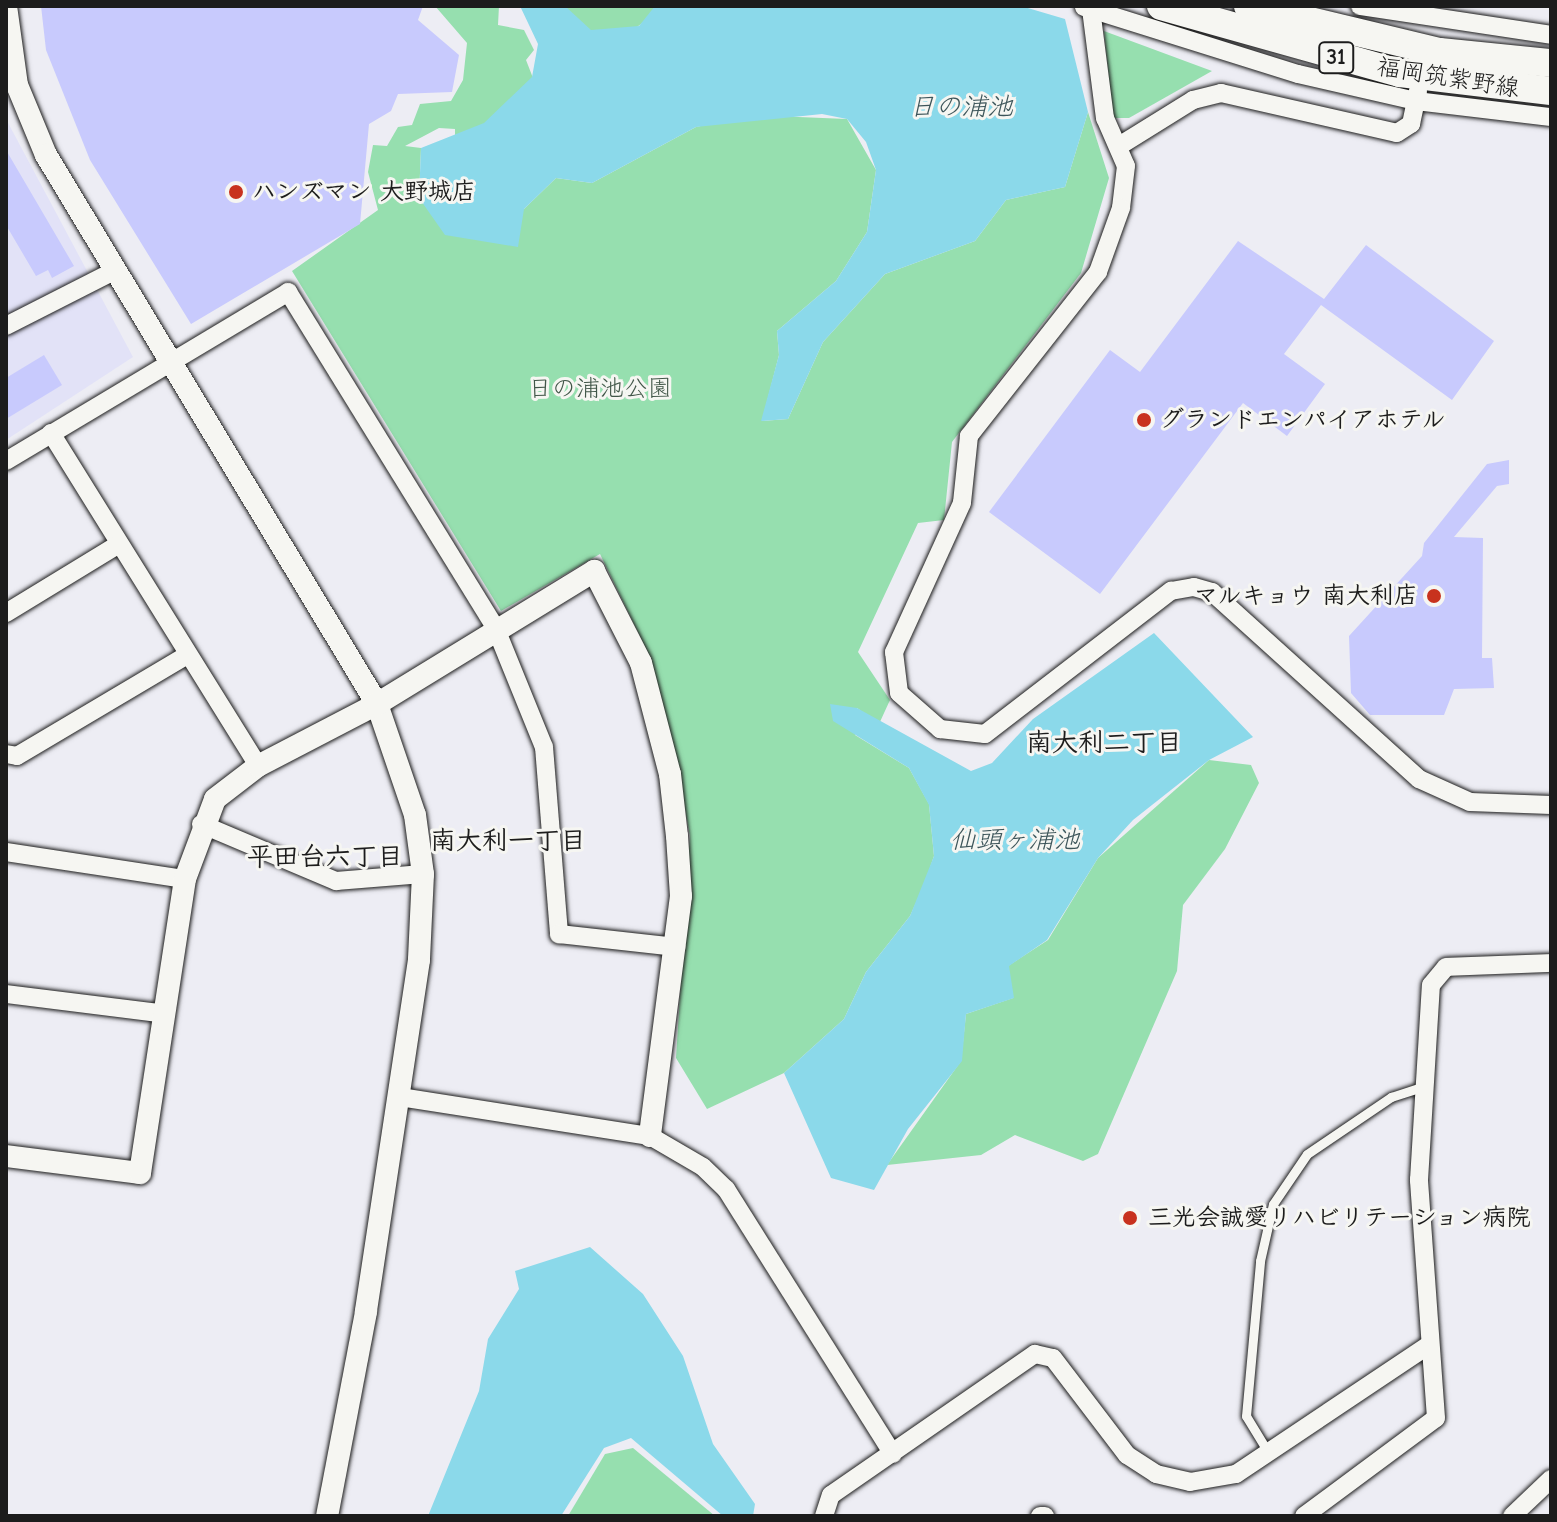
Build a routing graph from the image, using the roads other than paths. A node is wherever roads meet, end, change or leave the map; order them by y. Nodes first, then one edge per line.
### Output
1 (6, 6) edge
2 (1161, 6) edge
3 (1248, 6) edge
4 (1360, 6) edge
5 (1086, 8) edge
6 (1551, 35) edge
7 (1551, 63) edge
8 (1551, 91) edge
9 (1417, 95) junction
10 (1551, 117) edge
11 (1119, 146) junction
12 (114, 271) junction
13 (6, 326) edge
14 (166, 362) junction
15 (51, 433) junction
16 (6, 461) edge
17 (119, 544) junction
18 (6, 613) edge
19 (496, 629) junction
20 (187, 655) junction
21 (377, 704) junction
22 (6, 754) edge
23 (258, 766) junction
24 (1551, 805) edge
25 (201, 824) junction
26 (6, 852) edge
27 (423, 874) junction
28 (185, 879) junction
29 (676, 947) junction
30 (1551, 963) edge
31 (6, 994) edge
32 (166, 1014) junction
33 (1425, 1086) junction
34 (400, 1097) junction
35 (650, 1136) junction
36 (6, 1156) edge
37 (1429, 1345) junction
38 (1268, 1452) junction
39 (893, 1454) junction
40 (1551, 1479) edge
41 (327, 1516) edge
42 (824, 1516) edge
43 (1304, 1516) edge
44 (1512, 1516) edge

1 - 12 street
2 - 8 main road, 福岡筑紫野線 / 31
3 - 7 main road, 福岡筑紫野線 / 31
4 - 6 street
5 - 9 street
5 - 11 street
9 - 10 street
9 - 11 street
11 - 24 street
12 - 13 street
12 - 14 street
14 - 15 street
14 - 19 street
14 - 21 street
15 - 16 street
15 - 17 street
17 - 18 street
17 - 20 street
19 - 21 street
19 - 29 street
19 - 29 street
20 - 22 street
20 - 23 street
21 - 23 street
21 - 27 street
23 - 25 street
25 - 27 street
25 - 28 street
26 - 28 street
27 - 34 street
28 - 32 street
29 - 35 street
30 - 33 street
31 - 32 street
32 - 36 street
33 - 37 street
33 - 38 lane
34 - 35 street
34 - 41 street
35 - 39 street
37 - 38 street
37 - 43 street
38 - 39 street
39 - 42 street
40 - 44 street

